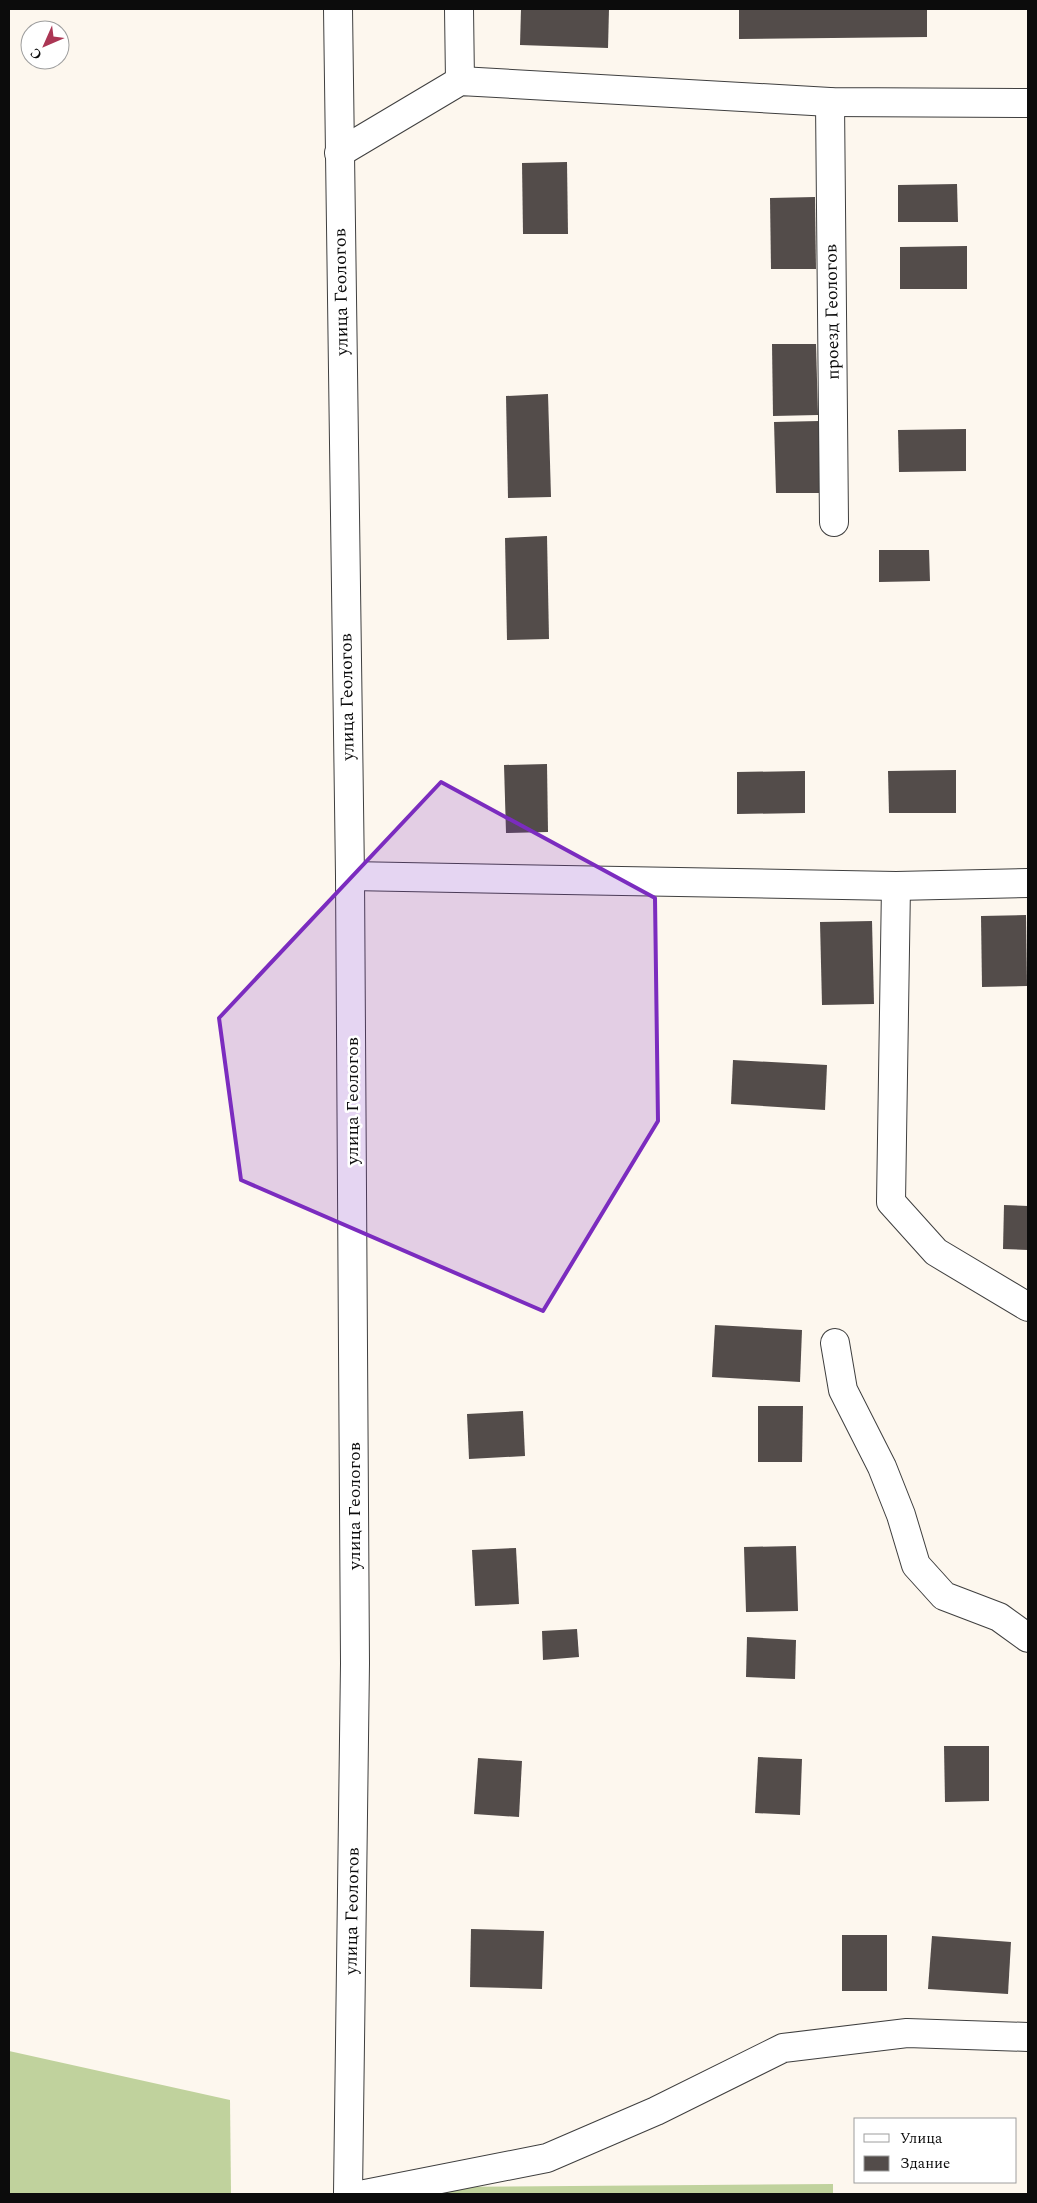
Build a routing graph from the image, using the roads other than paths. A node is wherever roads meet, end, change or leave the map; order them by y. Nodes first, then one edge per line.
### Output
1 (338, 9) edge
2 (459, 9) edge
3 (460, 81) junction
4 (830, 102) junction
5 (1028, 103) edge
6 (339, 153) junction
7 (834, 522) dead end
8 (350, 876) junction
9 (1028, 883) edge
10 (896, 886) junction
11 (1028, 1307) edge
12 (835, 1343) dead end
13 (1028, 1638) edge
14 (1028, 2038) edge
15 (348, 2194) edge
16 (365, 2194) edge

1 - 6 street, улица Геологов
2 - 3 street
3 - 4 street
3 - 6 street
4 - 5 street
4 - 7 street, проезд Геологов
6 - 8 street, улица Геологов
8 - 10 street
8 - 15 street, улица Геологов
9 - 10 street
10 - 11 street
12 - 13 street
14 - 16 street

